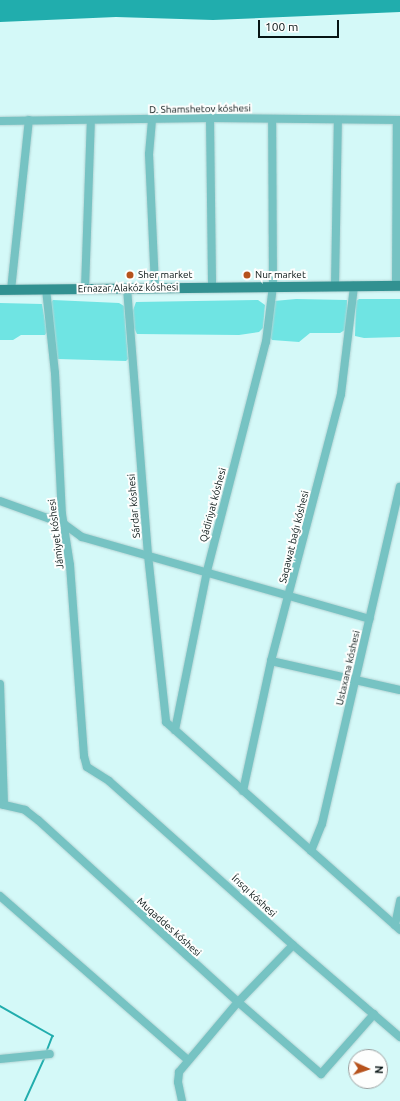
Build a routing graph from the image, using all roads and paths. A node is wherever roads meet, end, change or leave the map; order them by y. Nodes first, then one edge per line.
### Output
1 (210, 118) junction
2 (272, 118) junction
3 (29, 120) junction
4 (91, 120) junction
5 (152, 120) junction
6 (338, 120) junction
7 (398, 120) edge
8 (0, 121) edge
9 (273, 286) junction
10 (335, 286) junction
11 (354, 286) junction
12 (398, 286) edge
13 (212, 287) junction
14 (127, 288) junction
15 (155, 288) junction
16 (46, 289) junction
17 (85, 289) junction
18 (0, 290) edge
19 (12, 290) junction
20 (400, 487) edge
21 (0, 501) edge
22 (64, 524) junction
23 (148, 555) junction
24 (207, 571) junction
25 (290, 595) junction
26 (370, 619) junction
27 (271, 661) junction
28 (356, 681) junction
29 (0, 684) edge
30 (400, 690) edge
31 (175, 730) junction
32 (94, 773) joint
33 (243, 790) junction
34 (2, 804) edge
35 (311, 851) junction
36 (0, 896) edge
37 (400, 902) edge
38 (397, 928) edge
39 (293, 945) junction
40 (238, 1002) junction
41 (374, 1014) junction
42 (400, 1037) edge
43 (50, 1054) dead end
44 (0, 1059) edge
45 (188, 1060) junction
46 (182, 1101) edge

1 - 2 street, D. Shamshetov kóshesi
1 - 5 street, D. Shamshetov kóshesi
1 - 13 street
2 - 6 street, D. Shamshetov kóshesi
2 - 9 street, Qádiriyat kóshesi
3 - 4 street, D. Shamshetov kóshesi
3 - 8 street, D. Shamshetov kóshesi
3 - 19 street
4 - 5 street, D. Shamshetov kóshesi
4 - 17 street
5 - 15 street
6 - 7 street, D. Shamshetov kóshesi
6 - 10 street
7 - 12 street
9 - 10 main road, Ernazar Alakóz kóshesi
9 - 13 main road, Ernazar Alakóz kóshesi
9 - 24 street, Qádiriyat kóshesi
10 - 11 main road, Ernazar Alakóz kóshesi
11 - 12 main road, Ernazar Alakóz kóshesi
11 - 25 street, Saqawat baǵı kóshesi
13 - 15 main road, Ernazar Alakóz kóshesi
14 - 15 main road, Ernazar Alakóz kóshesi
14 - 17 main road, Ernazar Alakóz kóshesi
14 - 23 street, Sárdar kóshesi
16 - 17 main road, Ernazar Alakóz kóshesi
16 - 19 main road, Ernazar Alakóz kóshesi
16 - 22 street, Jámiyet kóshesi
18 - 19 main road, Ernazar Alakóz kóshesi
20 - 26 street, Ustaxana kóshesi
21 - 22 street
22 - 23 street
22 - 32 street, Jámiyet kóshesi
23 - 24 street
23 - 31 street, Sárdar kóshesi
24 - 25 street
24 - 31 street, Qádiriyat kóshesi
25 - 26 street
25 - 27 street, Saqawat baǵı kóshesi
26 - 28 street, Ustaxana kóshesi
27 - 28 street
27 - 33 street, Saqawat baǵı kóshesi
28 - 30 street
28 - 35 street, Ustaxana kóshesi
29 - 34 street
31 - 33 street
32 - 39 street, Írısqı kóshesi
33 - 35 street
34 - 40 street, Muqaddes kóshesi
35 - 38 street
36 - 45 street
37 - 38 street
39 - 40 street
39 - 41 street, Írısqı kóshesi
40 - 41 street, Muqaddes kóshesi
40 - 45 street
41 - 42 street, Írısqı kóshesi
43 - 44 street
45 - 46 street

